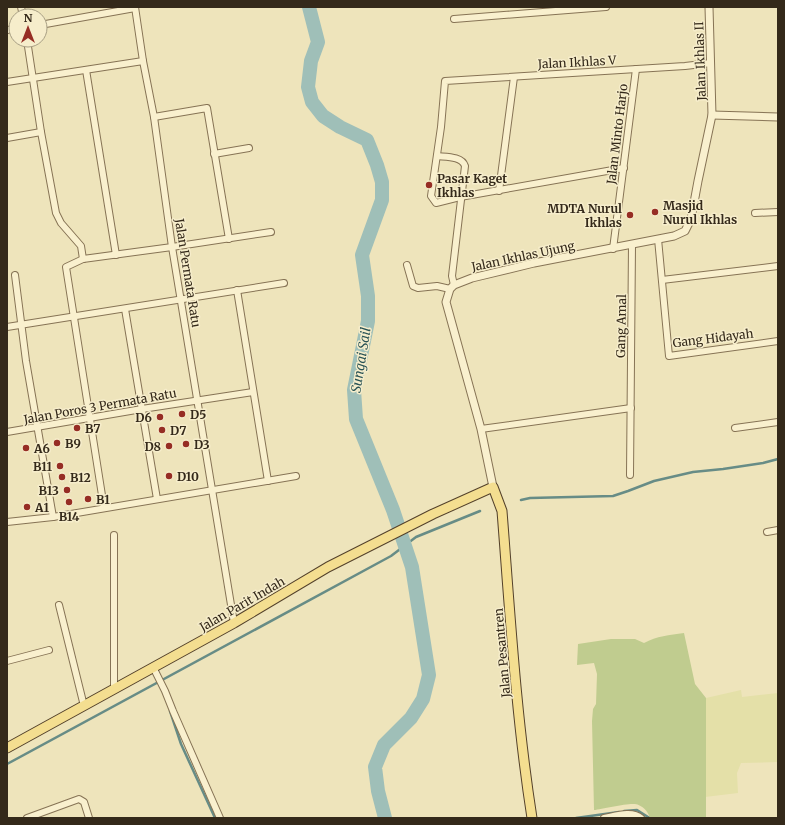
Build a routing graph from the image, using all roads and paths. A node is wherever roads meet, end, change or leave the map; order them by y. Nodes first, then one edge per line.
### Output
1 (606, 7) edge
2 (709, 7) edge
3 (135, 8) edge
4 (454, 19) dead end
5 (48, 24) edge
6 (28, 48) edge
7 (143, 62) junction
8 (711, 64) junction
9 (636, 69) junction
10 (86, 70) junction
11 (514, 77) junction
12 (33, 78) junction
13 (7, 82) edge
14 (712, 115) junction
15 (154, 116) junction
16 (778, 117) edge
17 (41, 132) junction
18 (7, 138) edge
19 (249, 148) dead end
20 (214, 154) junction
21 (437, 156) junction
22 (624, 168) junction
23 (498, 191) junction
24 (460, 197) junction
25 (778, 212) edge
26 (756, 214) dead end
27 (271, 232) dead end
28 (229, 239) junction
29 (658, 239) junction
30 (632, 245) junction
31 (172, 248) junction
32 (613, 249) junction
33 (116, 255) junction
34 (83, 259) junction
35 (406, 266) dead end
36 (778, 266) edge
37 (15, 275) dead end
38 (662, 280) junction
39 (284, 283) dead end
40 (452, 287) junction
41 (237, 290) junction
42 (181, 298) junction
43 (125, 309) junction
44 (74, 317) junction
45 (21, 324) junction
46 (7, 327) edge
47 (778, 341) edge
48 (253, 392) junction
49 (197, 400) junction
50 (631, 408) junction
51 (142, 409) junction
52 (90, 418) junction
53 (778, 422) edge
54 (38, 427) junction
55 (735, 428) dead end
56 (481, 429) junction
57 (7, 432) edge
58 (630, 475) dead end
59 (296, 476) dead end
60 (268, 481) junction
61 (493, 487) junction
62 (212, 490) junction
63 (156, 499) junction
64 (104, 508) junction
65 (54, 517) junction
66 (7, 522) edge
67 (778, 530) edge
68 (767, 532) dead end
69 (114, 535) dead end
70 (59, 605) dead end
71 (234, 623) junction
72 (49, 650) dead end
73 (7, 661) edge
74 (155, 671) junction
75 (114, 689) junction
76 (84, 706) junction
77 (7, 748) edge
78 (28, 818) edge
79 (89, 818) edge
80 (220, 818) edge
81 (532, 818) edge
82 (604, 818) edge
83 (641, 818) edge

1 - 4 street
2 - 8 street, Jalan Ikhlas II
3 - 5 street
3 - 7 street, Jalan Permata Ratu
6 - 12 street
7 - 10 street
7 - 15 street, Jalan Permata Ratu
8 - 9 street, Jalan Ikhlas V
8 - 14 street, Jalan Ikhlas II
9 - 11 street, Jalan Ikhlas V
9 - 22 street, Jalan Minto Harjo
10 - 12 street
10 - 33 street
11 - 21 street, Jalan Ikhlas V
11 - 23 street
12 - 13 street
12 - 17 street
14 - 16 street
14 - 29 street, Jalan Ikhlas Ujung
15 - 20 street
15 - 31 street, Jalan Permata Ratu
17 - 18 street
17 - 34 street
19 - 20 street
20 - 28 street
21 - 24 street
21 - 24 street
22 - 23 street
22 - 32 street, Jalan Minto Harjo
23 - 24 street
24 - 40 street
25 - 26 street
27 - 28 street
28 - 31 street
29 - 30 street, Jalan Ikhlas Ujung
29 - 38 street, Gang Hidayah
30 - 32 street, Jalan Ikhlas Ujung
30 - 50 street, Gang Amal
31 - 33 street
31 - 42 street, Jalan Permata Ratu
32 - 40 street, Jalan Ikhlas Ujung
33 - 34 street
34 - 44 street
35 - 40 street
36 - 38 street
37 - 45 street
38 - 47 street, Gang Hidayah
39 - 41 street
40 - 56 street
41 - 42 street
41 - 48 street
42 - 43 street
42 - 49 street, Jalan Permata Ratu
43 - 44 street
43 - 51 street
44 - 45 street
44 - 52 street
45 - 46 street
45 - 54 street
48 - 49 street, Jalan Poros 3 Permata Ratu
48 - 60 street
49 - 51 street, Jalan Poros 3 Permata Ratu
49 - 62 street, Jalan Permata Ratu
50 - 56 street
50 - 58 street, Gang Amal
51 - 52 street, Jalan Poros 3 Permata Ratu
51 - 63 street
52 - 54 street, Jalan Poros 3 Permata Ratu
52 - 64 street
53 - 55 street
54 - 57 street, Jalan Poros 3 Permata Ratu
54 - 65 street
56 - 61 street
59 - 60 street
60 - 62 street
61 - 71 main road, Jalan Parit Indah
61 - 81 main road, Jalan Pesantren
62 - 63 street
62 - 71 street, Jalan Permata Ratu
63 - 64 street
64 - 65 street
65 - 66 street
67 - 68 street
69 - 75 street
70 - 76 street
71 - 74 main road, Jalan Parit Indah
72 - 73 street
74 - 75 main road, Jalan Parit Indah
74 - 80 street
75 - 76 main road, Jalan Parit Indah
76 - 77 main road, Jalan Parit Indah
78 - 79 street
82 - 83 street

